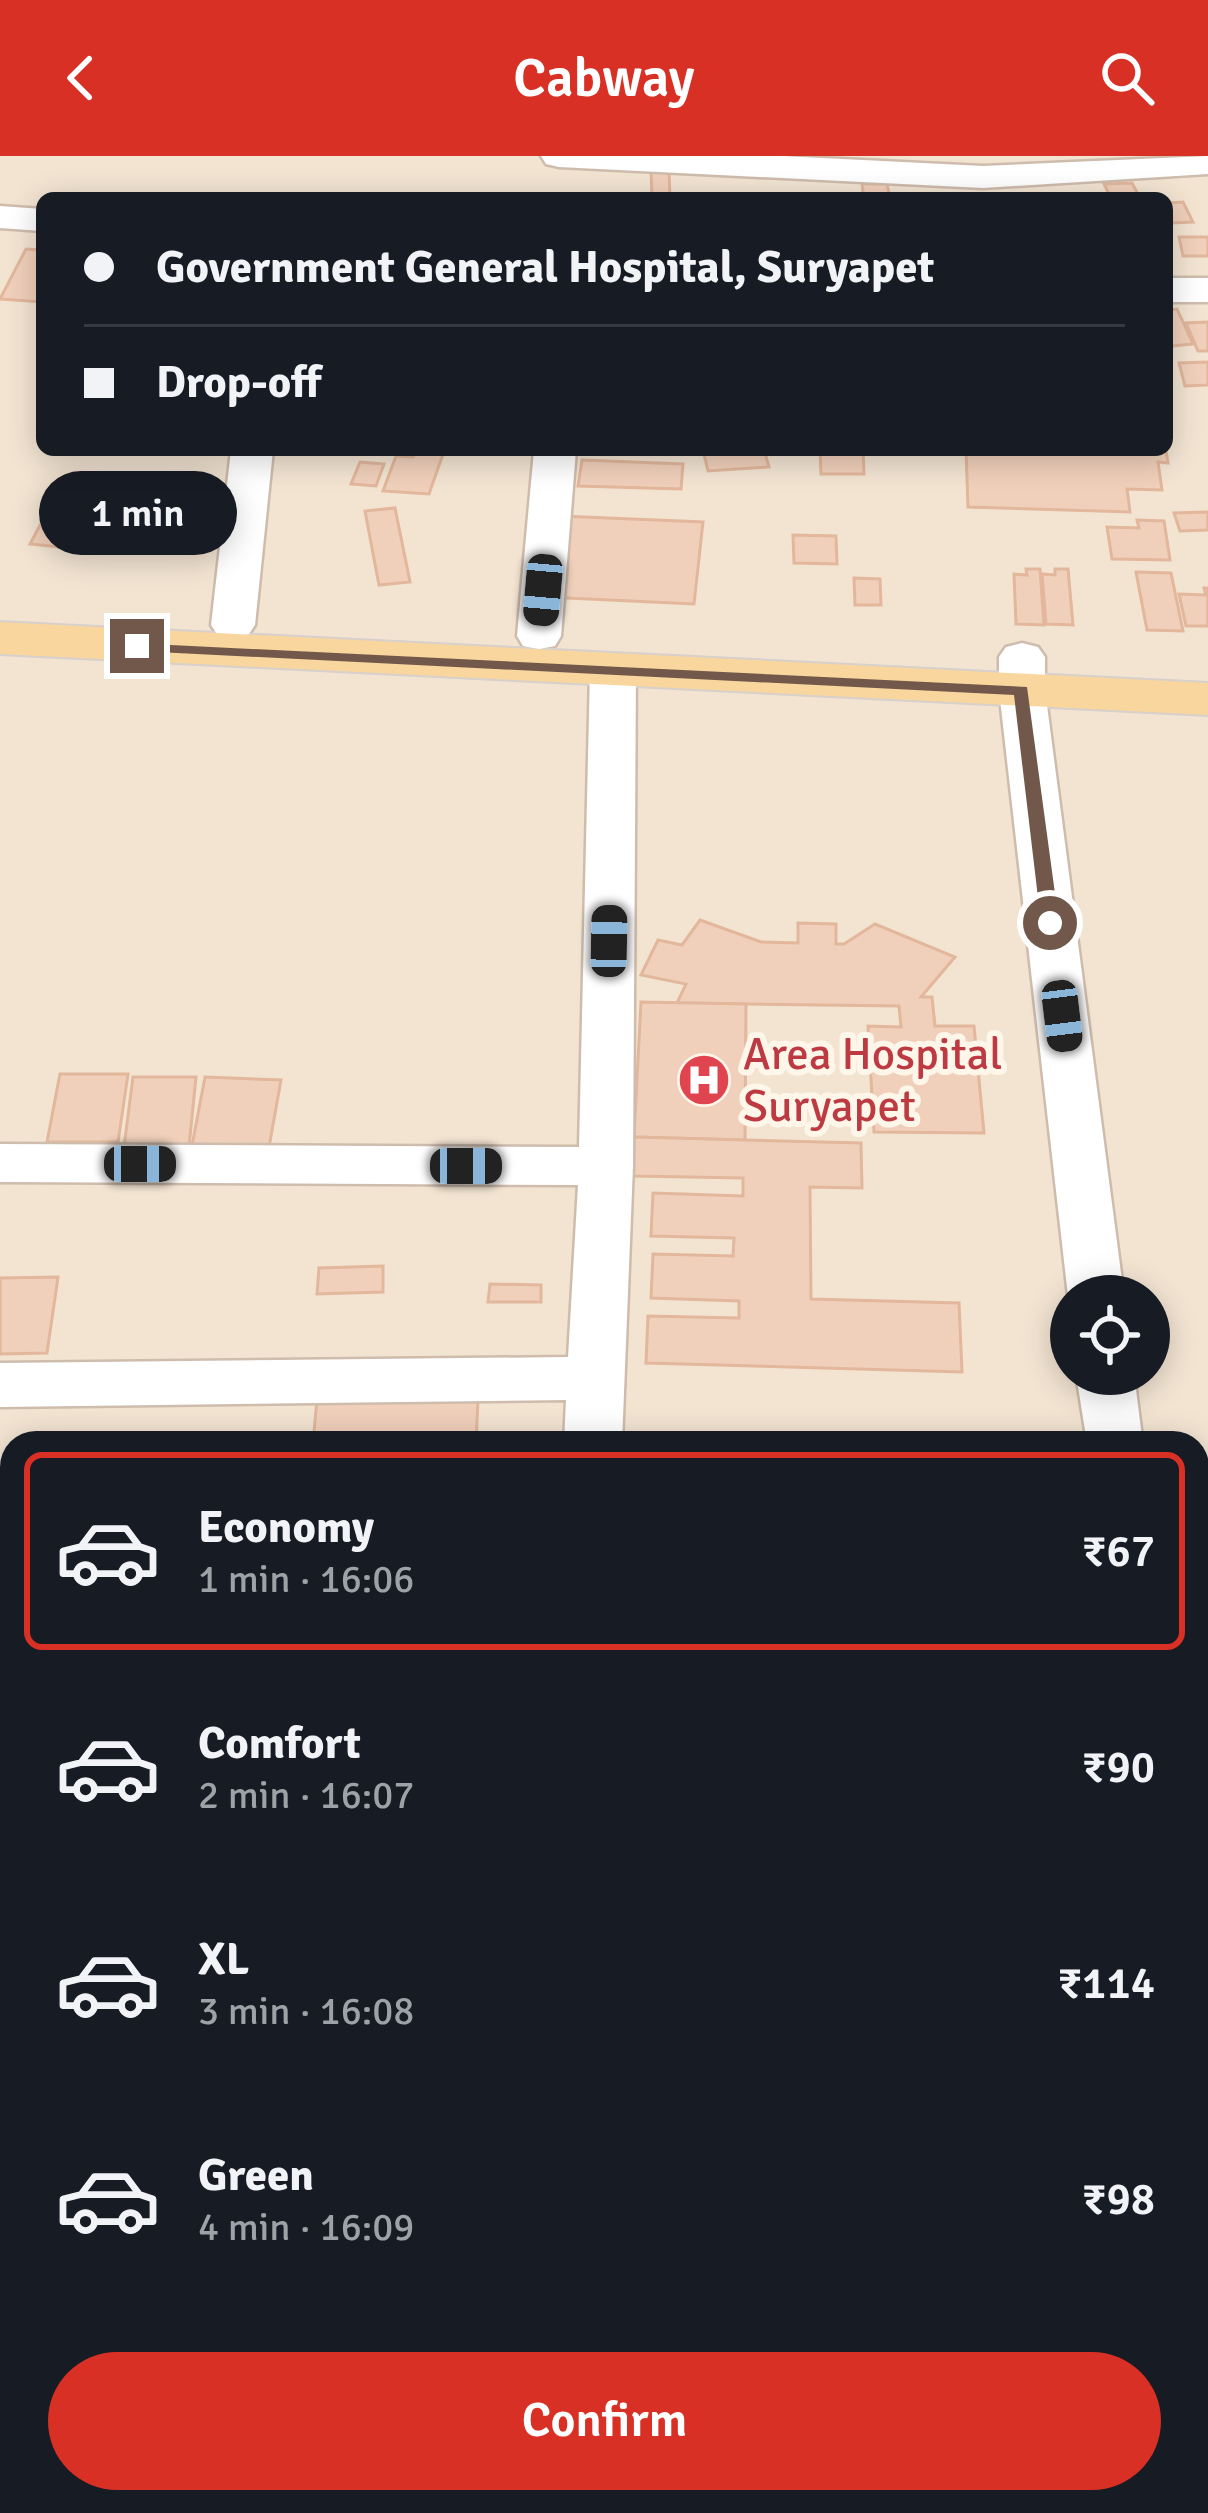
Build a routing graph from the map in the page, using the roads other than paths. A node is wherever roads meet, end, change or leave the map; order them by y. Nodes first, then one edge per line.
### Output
1 (559, 156) edge
2 (636, 158) edge
3 (1208, 163) edge
4 (641, 192) edge
5 (0, 217) edge
6 (36, 220) edge
7 (1173, 290) edge
8 (1208, 290) edge
9 (251, 456) edge
10 (554, 456) edge
11 (0, 612) edge
12 (233, 625) junction
13 (539, 637) junction
14 (0, 638) edge
15 (1208, 665) edge
16 (614, 670) junction
17 (1022, 674) junction
18 (1208, 700) edge
19 (0, 1163) edge
20 (606, 1166) junction
21 (1094, 1275) edge
22 (596, 1378) junction
23 (0, 1385) edge
24 (1108, 1395) edge
25 (594, 1431) edge
26 (1112, 1431) edge

1 - 2 street
2 - 3 street
2 - 4 street
5 - 6 street
7 - 8 street
9 - 12 street
10 - 13 street
11 - 12 main road
12 - 13 main road
13 - 17 main road
14 - 16 main road
15 - 17 main road
16 - 17 main road
16 - 20 street
17 - 18 main road
17 - 21 street
19 - 20 street
20 - 22 street
22 - 23 street
22 - 25 street
24 - 26 street

